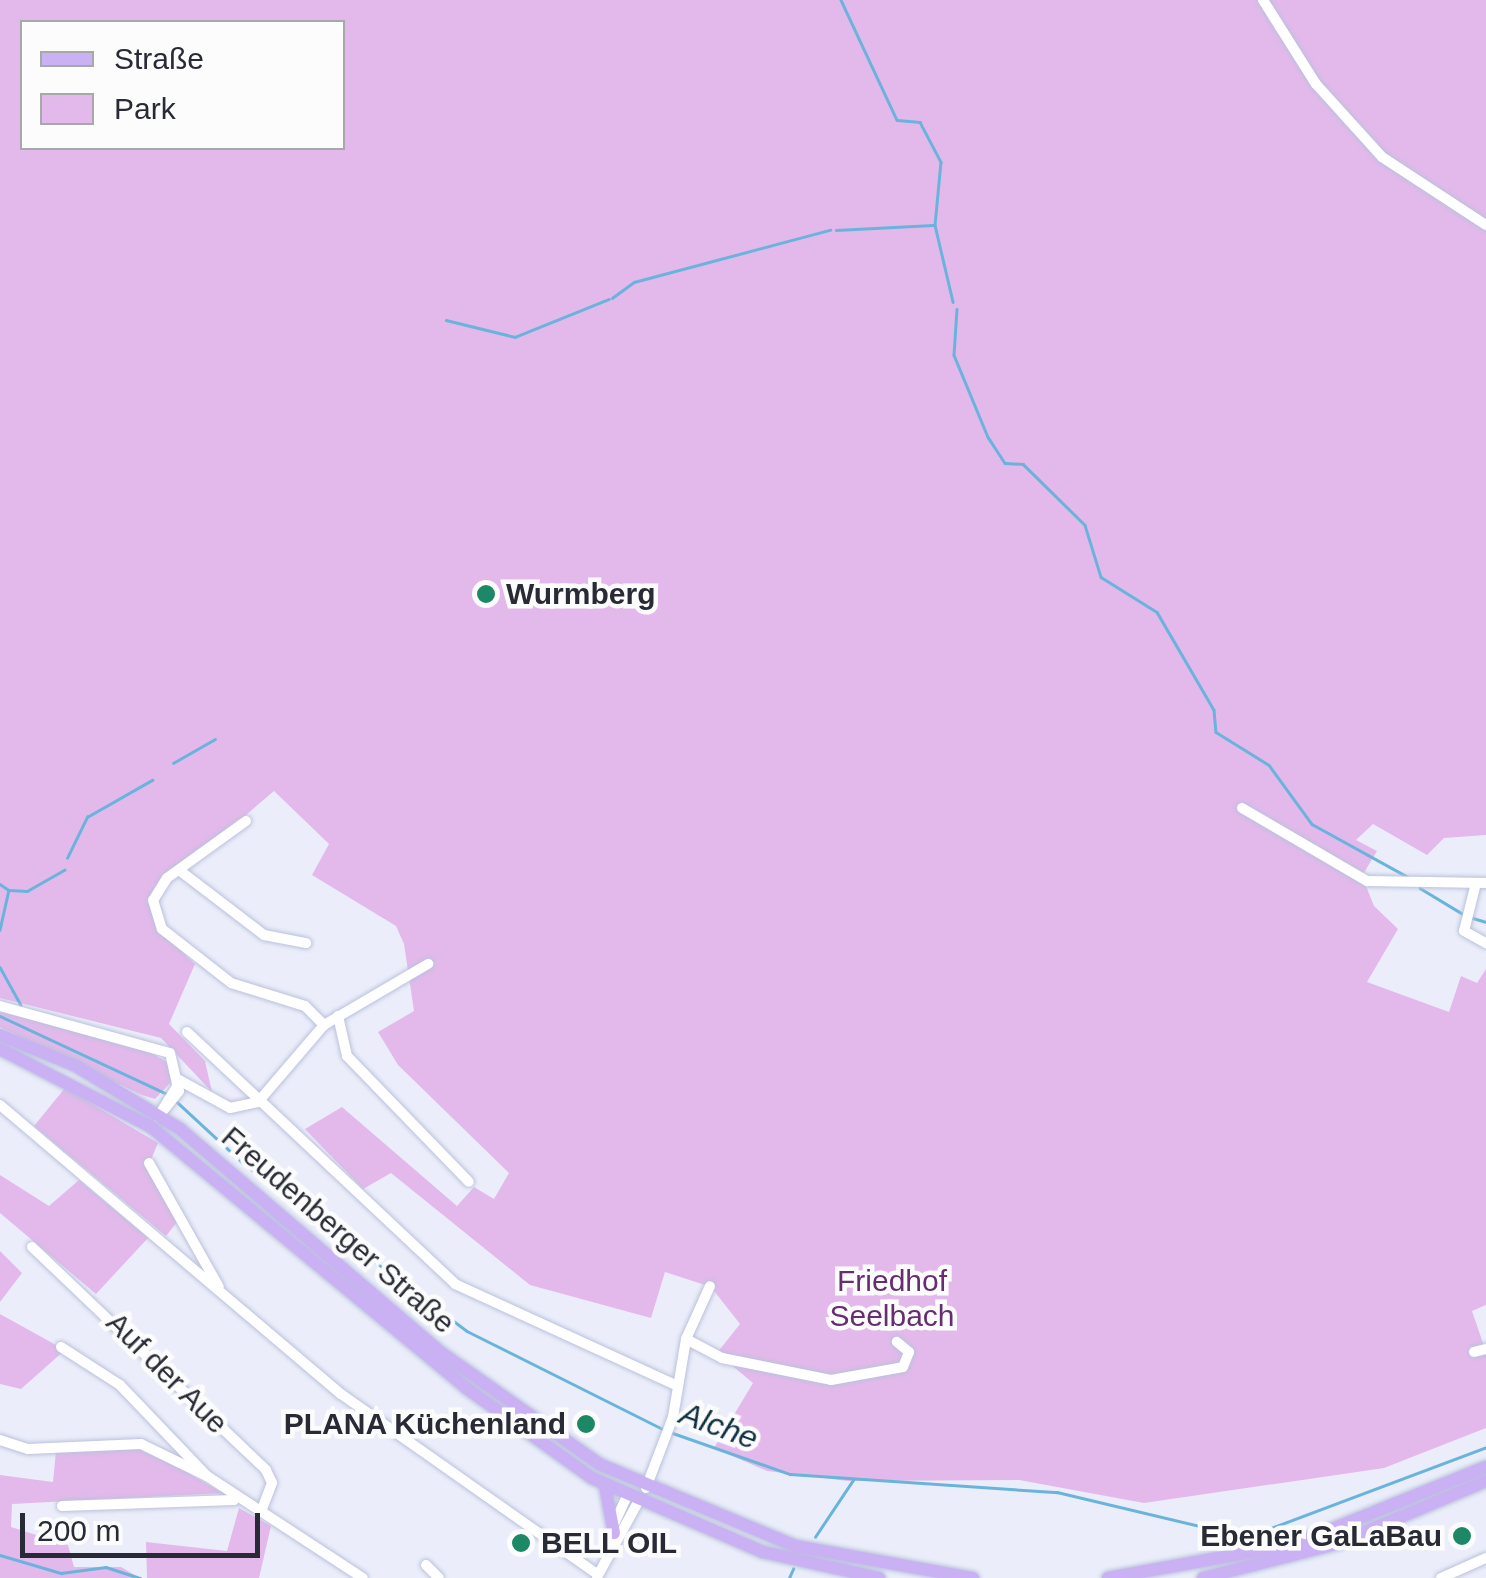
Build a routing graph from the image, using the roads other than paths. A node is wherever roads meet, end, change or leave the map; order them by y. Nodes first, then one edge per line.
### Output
1 (1262, 0) edge
2 (1486, 225) edge
3 (1242, 808) dead end
4 (246, 821) dead end
5 (179, 870) junction
6 (1481, 883) edge
7 (306, 943) dead end
8 (1486, 943) edge
9 (428, 964) dead end
10 (0, 1006) edge
11 (338, 1016) junction
12 (324, 1025) junction
13 (187, 1032) dead end
14 (0, 1035) edge
15 (0, 1049) edge
16 (178, 1086) junction
17 (258, 1102) junction
18 (0, 1105) edge
19 (155, 1122) junction
20 (149, 1162) dead end
21 (468, 1182) dead end
22 (32, 1247) dead end
23 (710, 1286) dead end
24 (220, 1287) junction
25 (686, 1339) junction
26 (897, 1342) dead end
27 (61, 1347) dead end
28 (678, 1386) junction
29 (0, 1440) edge
30 (1486, 1467) edge
31 (207, 1476) junction
32 (1486, 1480) edge
33 (603, 1484) junction
34 (639, 1485) junction
35 (234, 1500) junction
36 (632, 1500) junction
37 (62, 1506) dead end
38 (261, 1512) junction
39 (615, 1527) junction
40 (1486, 1558) edge
41 (426, 1565) dead end
42 (597, 1576) edge
43 (363, 1578) edge
44 (438, 1578) edge
45 (879, 1578) edge
46 (973, 1578) edge
47 (1108, 1578) edge
48 (1203, 1578) edge
49 (1441, 1578) edge

1 - 2 street
3 - 6 street
4 - 5 street
5 - 7 street
5 - 12 street
6 - 8 street
9 - 11 street
10 - 16 street
11 - 12 street
11 - 21 street
12 - 17 street
13 - 17 street
14 - 19 main road, Freudenberger Straße
15 - 19 main road, Freudenberger Straße
16 - 17 street
16 - 19 street
17 - 28 street
18 - 24 street
19 - 33 main road, Freudenberger Straße
19 - 34 main road, Freudenberger Straße
20 - 24 street
22 - 38 street, Auf der Aue
23 - 25 street
24 - 42 street
25 - 26 street
25 - 28 street
27 - 31 street
28 - 34 street
29 - 31 street
30 - 47 main road
31 - 35 street
32 - 48 main road
33 - 36 main road, Freudenberger Straße
33 - 39 main road
34 - 36 main road
34 - 46 main road, Freudenberger Straße
35 - 37 street
35 - 38 street
36 - 39 street
36 - 45 main road, Freudenberger Straße
38 - 43 street
39 - 42 street
40 - 49 street
41 - 44 street

